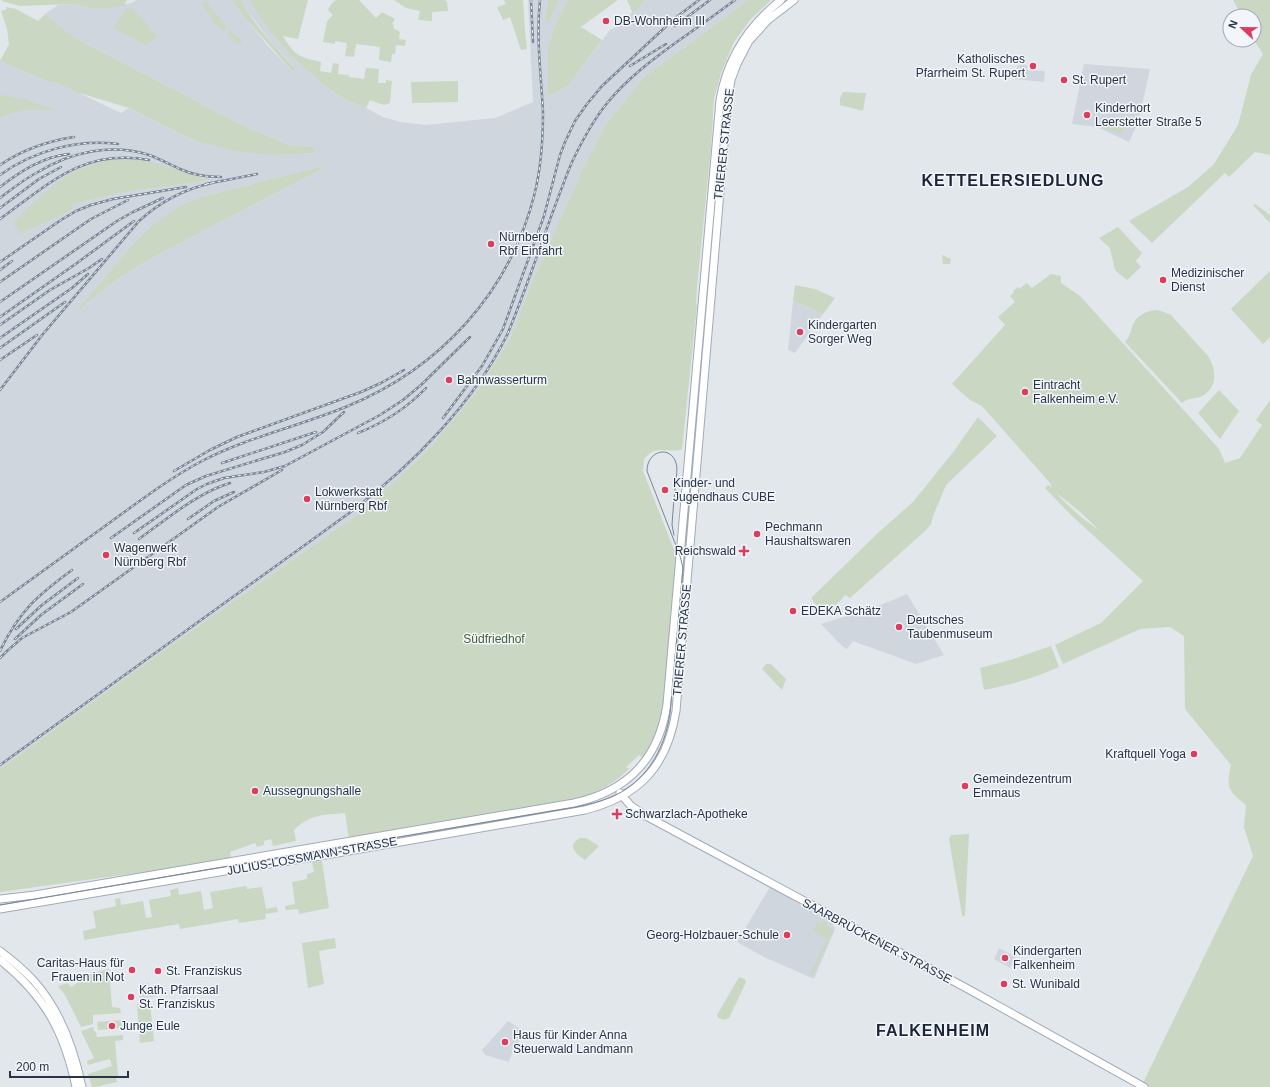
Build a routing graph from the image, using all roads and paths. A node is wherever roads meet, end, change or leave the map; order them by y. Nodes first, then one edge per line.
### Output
1 (781, 0) edge
2 (794, 0) edge
3 (709, 263) junction
4 (689, 459) junction
5 (697, 464) junction
6 (617, 788) junction
7 (622, 796) junction
8 (0, 899) edge
9 (0, 909) edge
10 (0, 950) edge
11 (0, 960) edge
12 (76, 1087) edge
13 (82, 1087) edge
14 (1144, 1087) edge

1 - 3 main road, TRIERER STRASSE
2 - 3 main road, TRIERER STRASSE
3 - 4 main road, TRIERER STRASSE
3 - 5 main road, TRIERER STRASSE
4 - 5 main road
4 - 6 main road, TRIERER STRASSE
5 - 7 main road, TRIERER STRASSE
6 - 7 main road, SAARBRÜCKENER STRASSE
6 - 8 main road, JULIUS-LOSSMANN-STRASSE
7 - 9 main road, JULIUS-LOSSMANN-STRASSE
7 - 14 main road, SAARBRÜCKENER STRASSE
10 - 13 main road
11 - 12 main road

